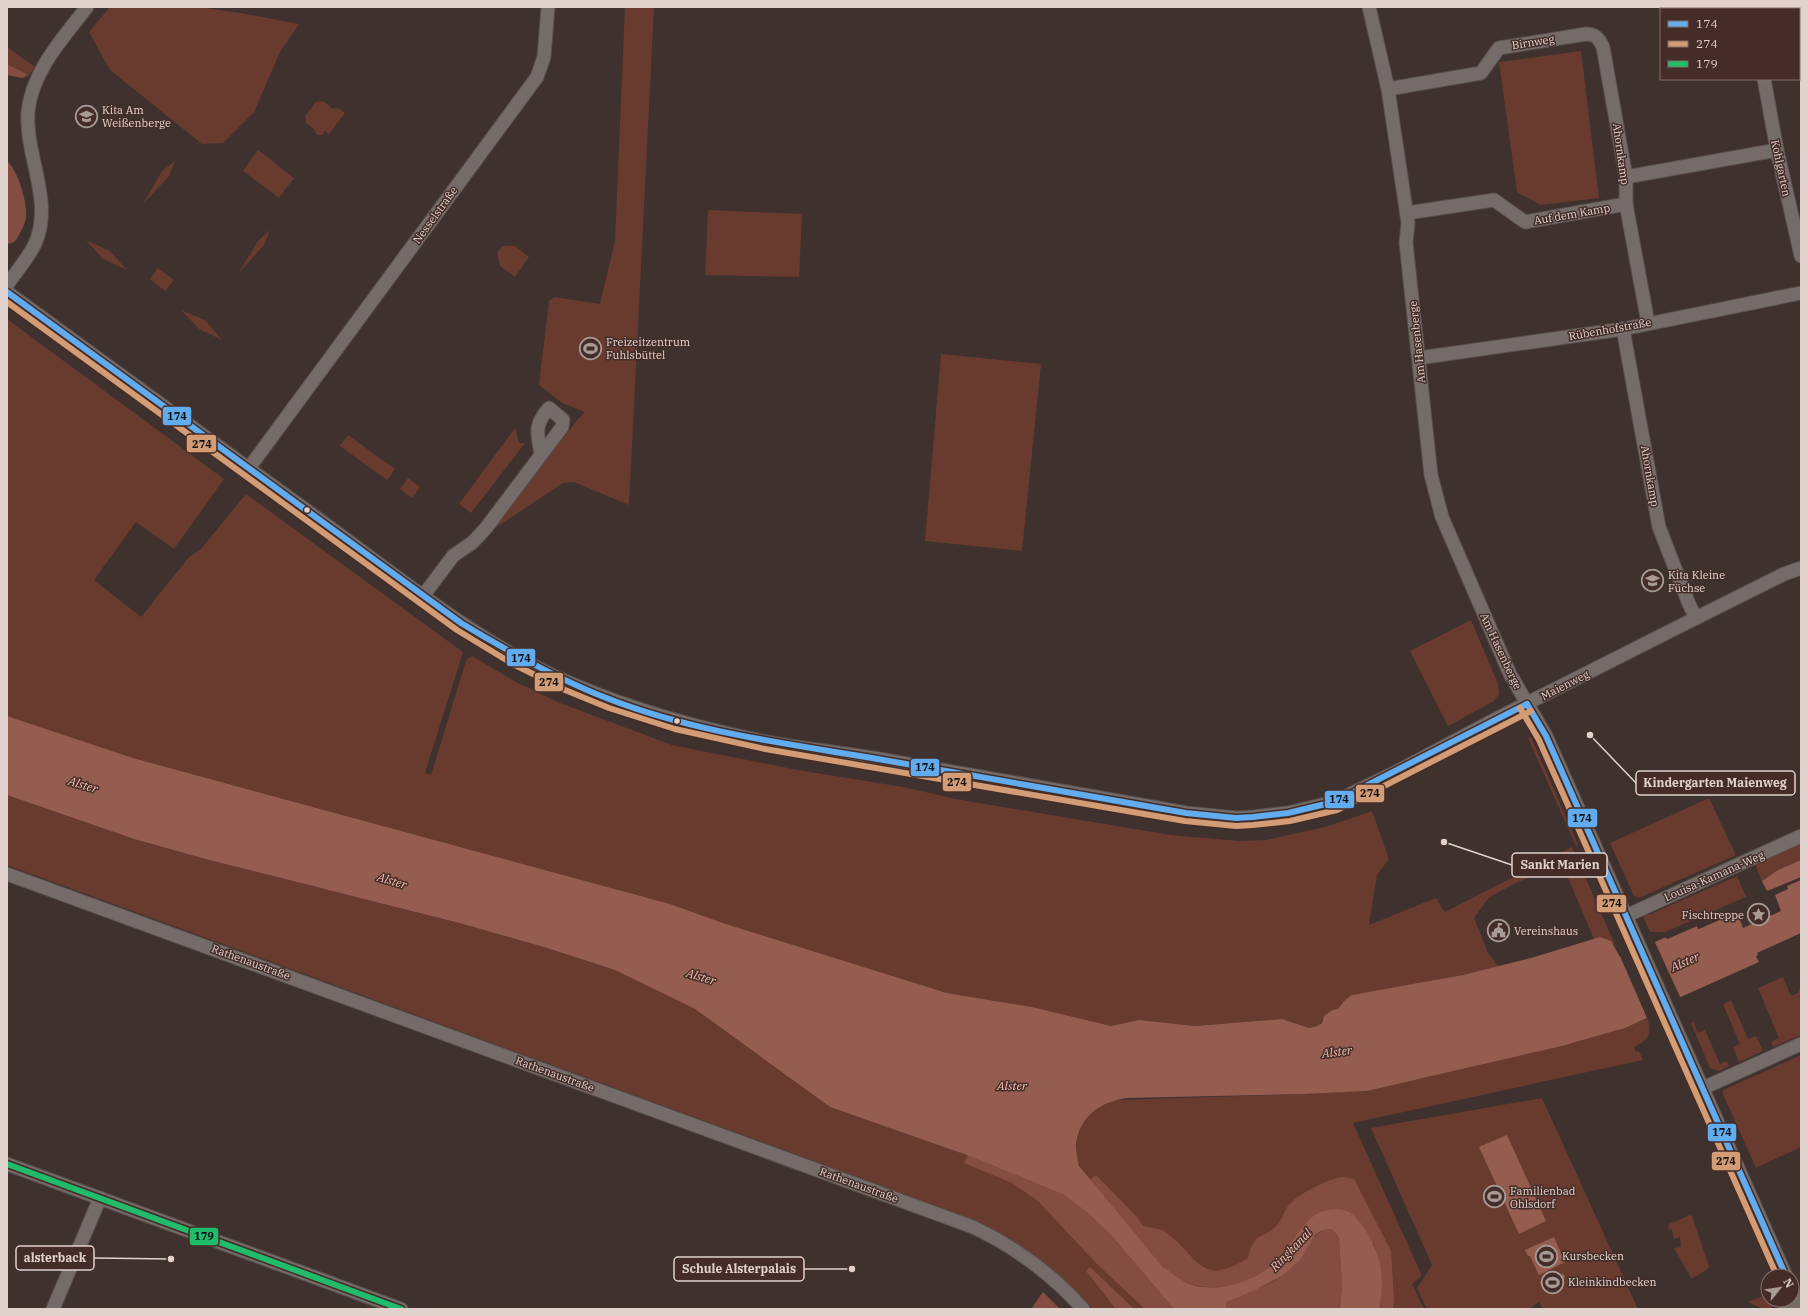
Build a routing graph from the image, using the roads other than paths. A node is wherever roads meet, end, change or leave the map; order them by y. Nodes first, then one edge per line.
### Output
1 (87, 7) edge
2 (548, 7) edge
3 (1369, 7) edge
4 (1596, 36) joint
5 (1764, 80) edge
6 (1388, 89) junction
7 (1777, 150) junction
8 (1626, 177) junction
9 (1626, 204) junction
10 (1407, 213) junction
11 (1801, 256) edge
12 (7, 285) edge
13 (7, 292) edge
14 (1801, 294) edge
15 (1648, 323) junction
16 (1623, 329) junction
17 (1418, 358) junction
18 (541, 453) dead end
19 (249, 468) junction
20 (1801, 568) edge
21 (423, 596) junction
22 (1696, 618) junction
23 (1527, 704) junction
24 (1801, 836) edge
25 (7, 874) edge
26 (1626, 916) junction
27 (1801, 1044) edge
28 (1703, 1088) junction
29 (7, 1164) edge
30 (100, 1198) junction
31 (1782, 1268) edge
32 (373, 1304) edge
33 (53, 1309) edge
34 (401, 1309) edge
35 (1083, 1309) edge

1 - 12 street
2 - 19 street, Nesselstraße
3 - 6 street, Am Hasenberge
4 - 6 street, Birnweg
4 - 8 street, Ahornkamp
5 - 7 street, Kohlgarten
6 - 10 street, Am Hasenberge
7 - 8 street
7 - 11 street, Kohlgarten
8 - 9 street, Ahornkamp
9 - 10 street, Auf dem Kamp
9 - 15 street, Ahornkamp
10 - 17 street, Am Hasenberge
13 - 19 street, Maienweg
14 - 15 street, Rübenhofstraße
15 - 16 street, Rübenhofstraße
16 - 17 street, Rübenhofstraße
16 - 22 street, Ahornkamp
17 - 23 street, Am Hasenberge
18 - 21 street
19 - 21 street, Maienweg
20 - 22 street, Maienweg
21 - 23 street, Maienweg
22 - 23 street, Maienweg
23 - 26 street, Am Hasenberge
24 - 26 street, Louisa-Kamana-Weg
25 - 35 street, Rathenaustraße
26 - 28 street, Am Hasenberge
27 - 28 street
28 - 31 street, Am Hasenberge
29 - 30 street
30 - 32 street
30 - 33 street
32 - 34 street

